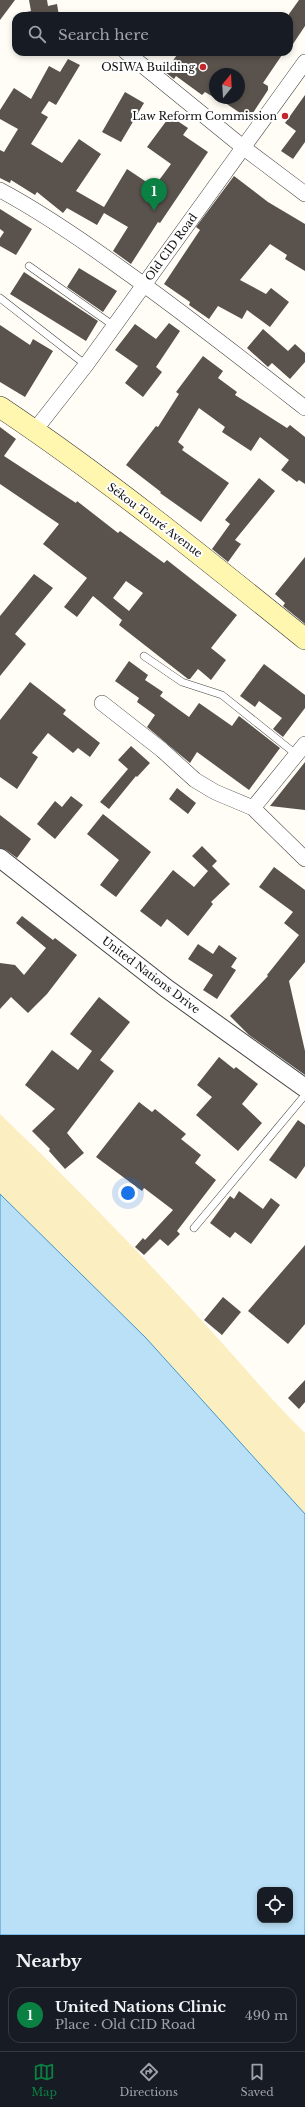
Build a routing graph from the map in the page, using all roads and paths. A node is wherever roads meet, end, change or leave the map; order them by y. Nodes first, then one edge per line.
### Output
1 (131, 56) edge
2 (305, 62) edge
3 (244, 148) junction
4 (0, 190) edge
5 (305, 194) edge
6 (29, 266) dead end
7 (144, 284) junction
8 (0, 298) edge
9 (114, 326) junction
10 (86, 365) junction
11 (0, 407) edge
12 (305, 408) edge
13 (34, 430) junction
14 (305, 639) edge
15 (144, 656) dead end
16 (102, 703) dead end
17 (301, 749) edge
18 (253, 808) junction
19 (0, 858) edge
20 (305, 859) edge
21 (305, 1088) edge
22 (305, 1095) edge
23 (194, 1228) dead end

1 - 3 street
2 - 3 street, Old CID Road
3 - 5 street
3 - 7 street, Old CID Road
4 - 7 street
6 - 9 lane
7 - 9 street, Old CID Road
7 - 12 street
8 - 10 lane
9 - 10 street, Old CID Road
10 - 13 street, Old CID Road
11 - 13 main road, Sékou Touré Avenue
13 - 14 main road, Sékou Touré Avenue
15 - 17 lane
16 - 18 street
17 - 18 street
18 - 20 street
19 - 21 street, United Nations Drive
22 - 23 lane

